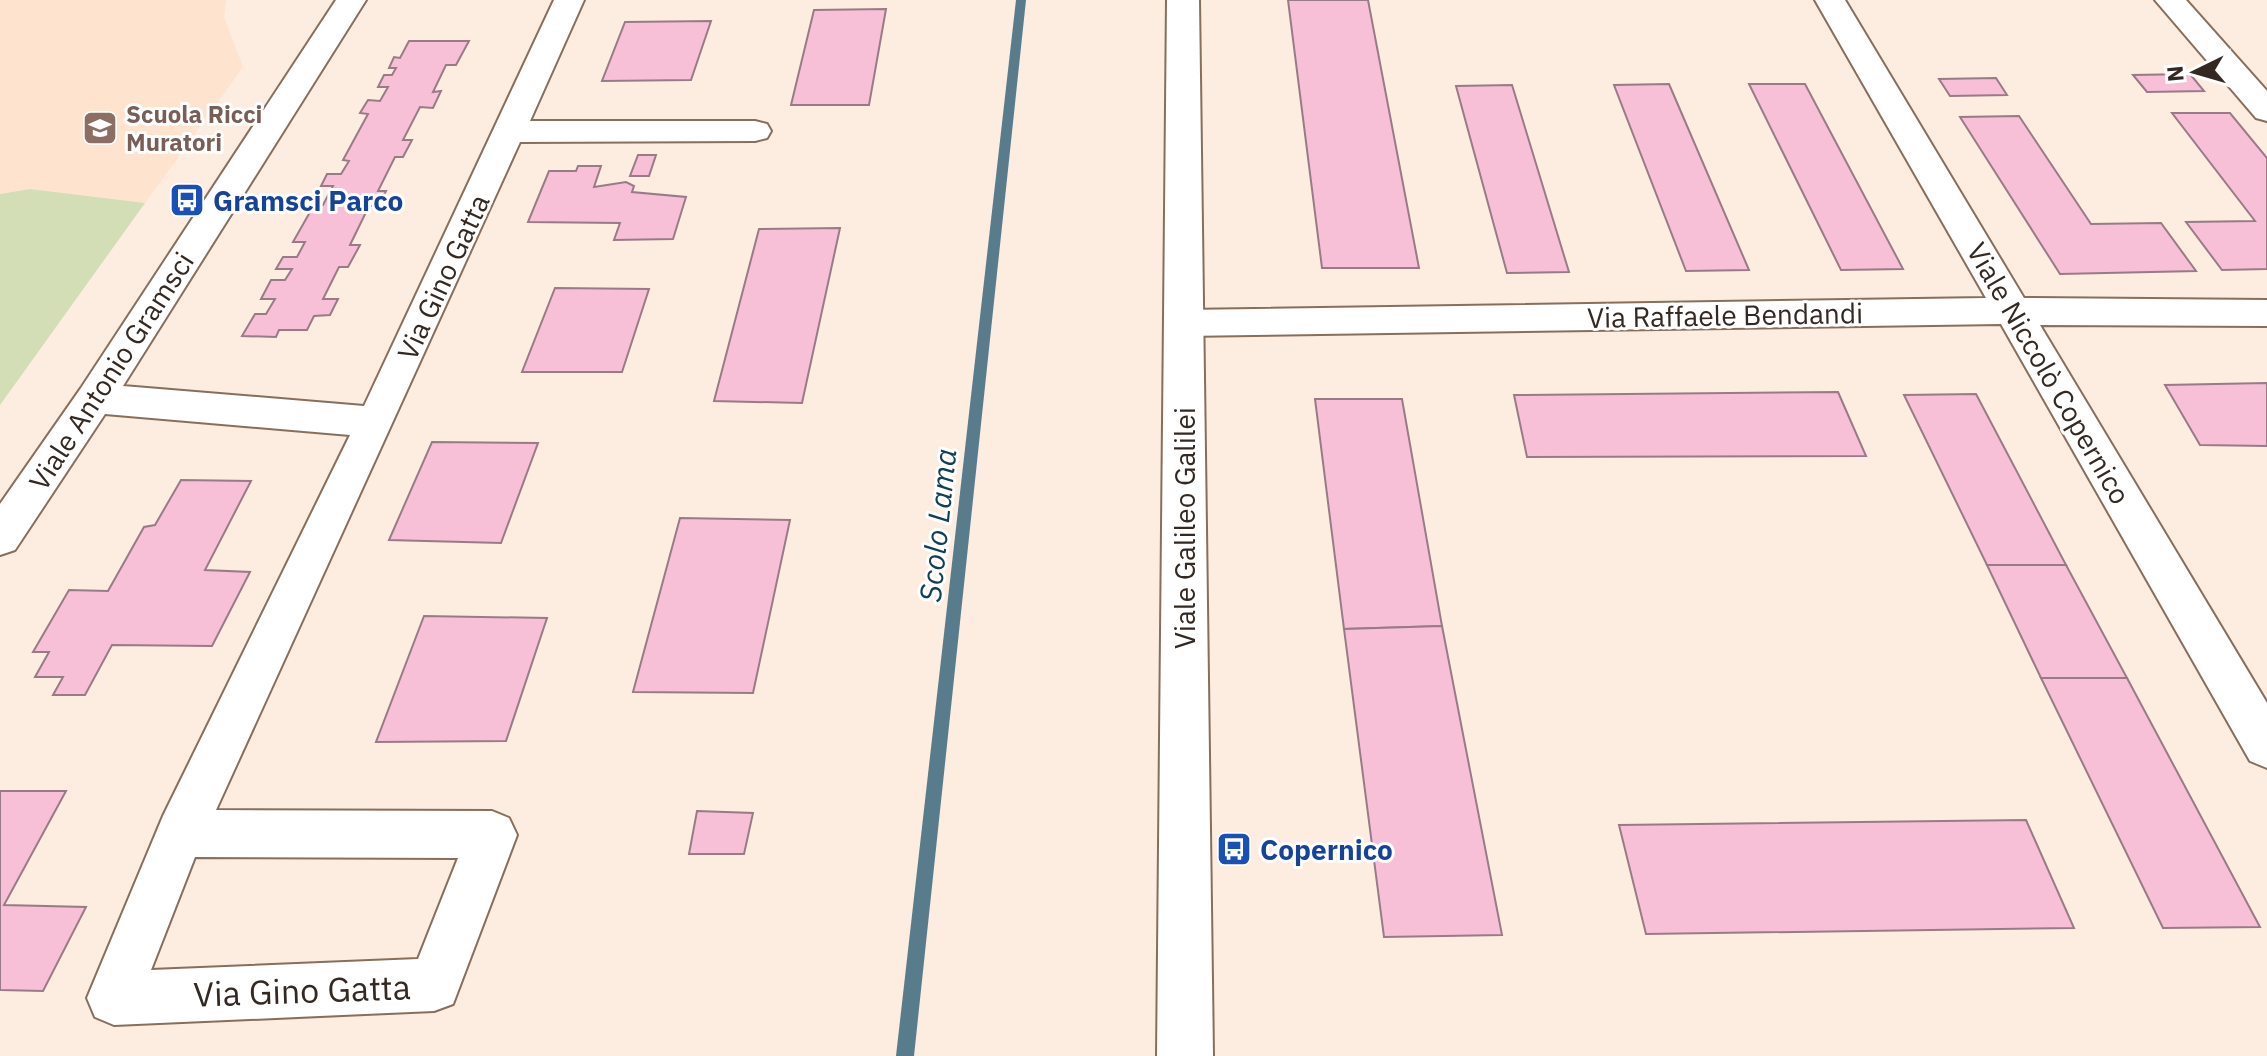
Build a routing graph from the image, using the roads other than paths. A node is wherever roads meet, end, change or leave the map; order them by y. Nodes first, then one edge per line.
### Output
1 (351, 0) edge
2 (569, 0) edge
3 (1183, 0) edge
4 (1830, 0) edge
5 (2170, 0) edge
6 (2267, 111) edge
7 (755, 131) dead end
8 (510, 132) junction
9 (2012, 311) junction
10 (2267, 313) edge
11 (1184, 323) junction
12 (95, 398) junction
13 (376, 422) junction
14 (0, 538) edge
15 (2267, 746) edge
16 (180, 833) junction
17 (1185, 1056) edge

1 - 12 street, Viale Antonio Gramsci
2 - 8 street, Via Gino Gatta
3 - 11 street, Viale Galileo Galilei
4 - 9 street, Viale Niccolò Copernico
5 - 6 street
7 - 8 street
8 - 13 street, Via Gino Gatta
9 - 10 street, Via Raffaele Bendandi
9 - 11 street, Via Raffaele Bendandi
9 - 15 street, Viale Niccolò Copernico
11 - 17 street, Viale Galileo Galilei
12 - 13 street
12 - 14 street, Viale Antonio Gramsci
13 - 16 street, Via Gino Gatta
16 - 16 street, Via Gino Gatta

